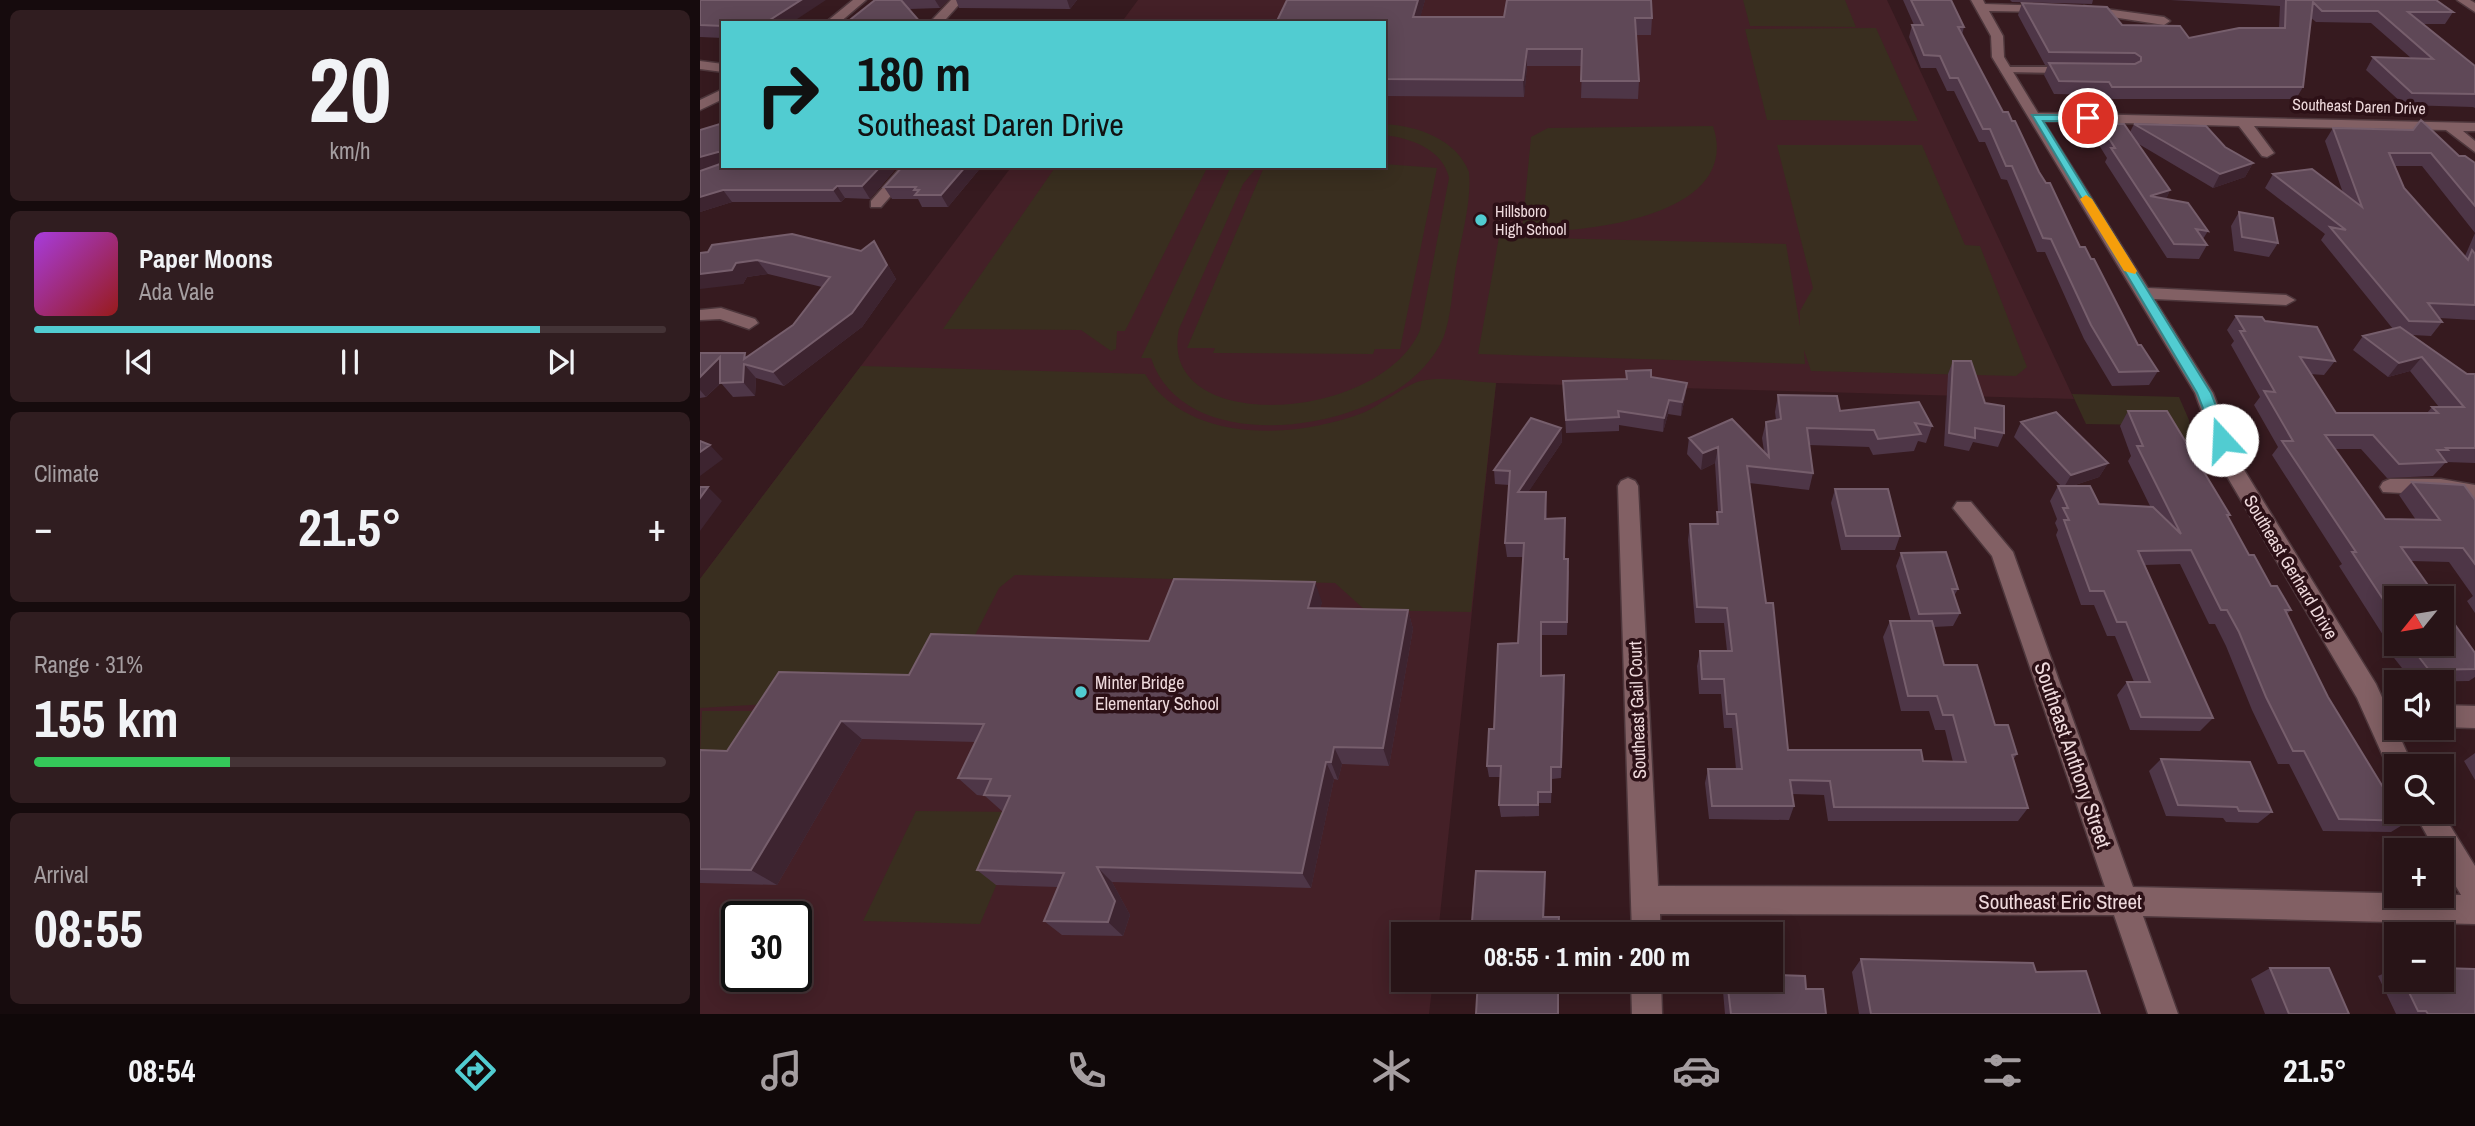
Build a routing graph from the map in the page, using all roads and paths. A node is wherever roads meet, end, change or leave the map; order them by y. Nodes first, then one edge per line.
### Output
1 (860, 0) edge
2 (957, 0) edge
3 (2463, 0) edge
4 (1979, 3) edge
5 (2475, 9) edge
6 (2165, 20) dead end
7 (834, 21) edge
8 (942, 21) edge
9 (700, 65) edge
10 (721, 68) edge
11 (2004, 69) junction
12 (2074, 70) edge
13 (721, 94) edge
14 (700, 106) edge
15 (2036, 117) junction
16 (2242, 120) junction
17 (2449, 126) junction
18 (2475, 127) edge
19 (2475, 148) edge
20 (2267, 153) dead end
21 (908, 168) edge
22 (876, 204) dead end
23 (2144, 293) junction
24 (2286, 300) dead end
25 (700, 315) edge
26 (749, 323) dead end
27 (1628, 486) dead end
28 (2390, 486) dead end
29 (2475, 493) edge
30 (1964, 508) dead end
31 (2384, 710) edge
32 (2454, 716) edge
33 (2475, 717) edge
34 (2434, 824) edge
35 (2475, 892) edge
36 (1645, 900) junction
37 (2124, 901) junction
38 (2475, 909) edge
39 (1646, 922) edge
40 (1646, 992) edge
41 (1647, 1014) edge
42 (2163, 1014) edge

1 - 7 street
2 - 8 street
3 - 5 street
4 - 6 street
4 - 11 street, Southeast Gerhard Drive
9 - 10 street
11 - 12 lane
11 - 15 street, Southeast Gerhard Drive
13 - 14 street
15 - 16 street, Southeast Daren Drive
15 - 23 street, Southeast Gerhard Drive
16 - 17 street, Southeast Daren Drive
16 - 20 street
17 - 18 street, Southeast Daren Drive
17 - 19 street
21 - 22 street
23 - 24 street
23 - 31 street, Southeast Gerhard Drive
25 - 26 street
27 - 36 street, Southeast Gail Court
28 - 29 street
30 - 37 street, Southeast Anthony Street
32 - 33 street
34 - 35 street
36 - 37 street, Southeast Eric Street
36 - 39 street, Southeast Gail Court
37 - 38 street, Southeast Eric Street
37 - 42 street, Southeast Anthony Street
40 - 41 street

